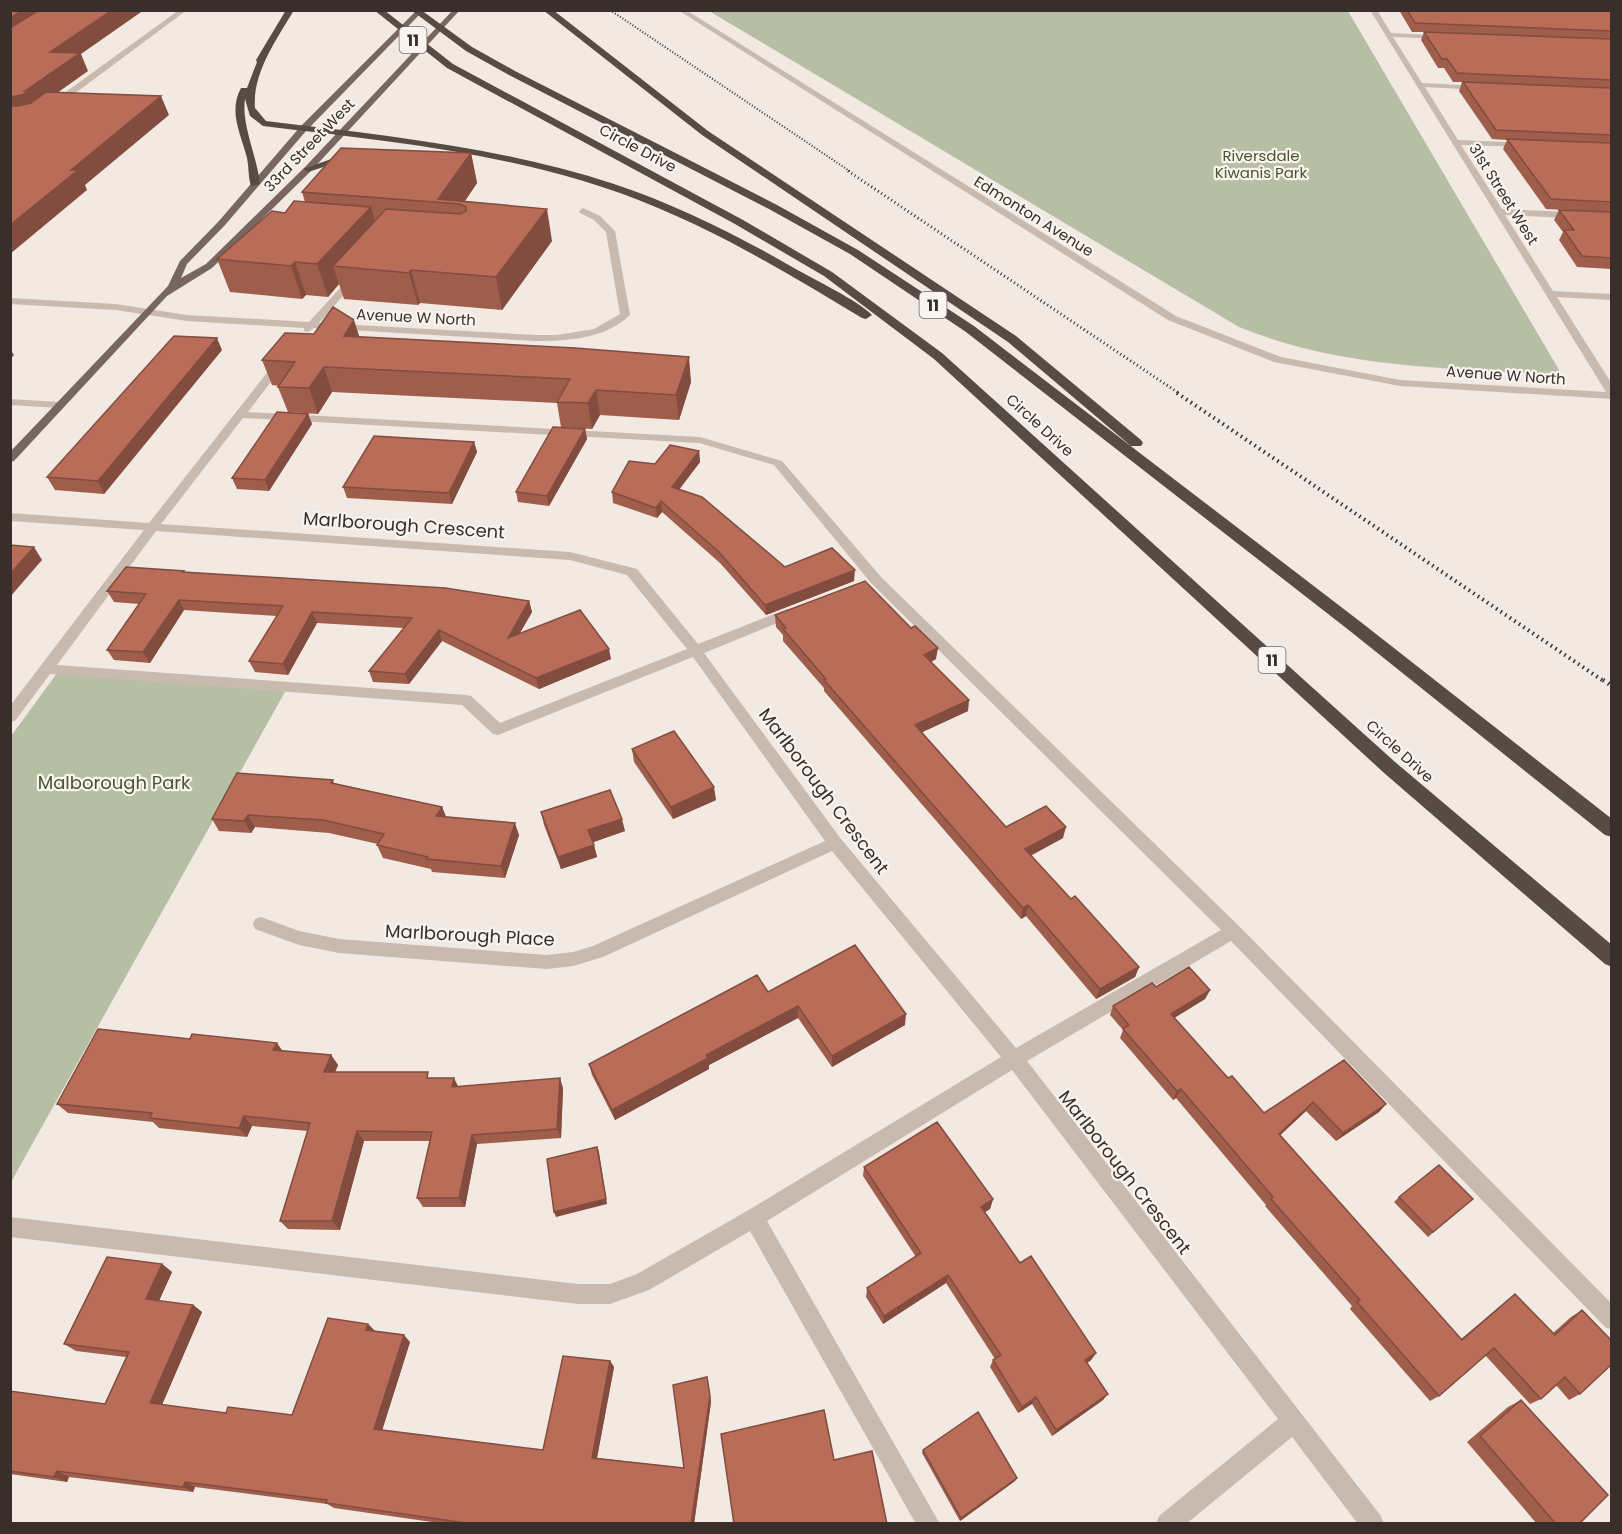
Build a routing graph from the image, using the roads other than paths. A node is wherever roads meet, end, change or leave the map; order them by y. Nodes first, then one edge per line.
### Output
1 (184, 10) edge
2 (290, 10) edge
3 (378, 10) edge
4 (415, 10) edge
5 (421, 10) edge
6 (457, 10) edge
7 (548, 10) edge
8 (681, 10) edge
9 (1373, 10) edge
10 (1389, 35) junction
11 (1452, 37) edge
12 (266, 50) junction
13 (1420, 85) junction
14 (1486, 88) edge
15 (45, 111) edge
16 (303, 129) junction
17 (344, 132) junction
18 (1456, 142) junction
19 (1533, 145) edge
20 (386, 150) edge
21 (472, 152) junction
22 (360, 153) edge
23 (308, 169) junction
24 (255, 183) junction
25 (583, 211) dead end
26 (1499, 212) junction
27 (1611, 217) edge
28 (361, 271) edge
29 (172, 287) junction
30 (1550, 294) junction
31 (1611, 297) edge
32 (10, 301) edge
33 (148, 313) junction
34 (310, 326) junction
35 (301, 336) edge
36 (288, 354) edge
37 (938, 356) junction
38 (1400, 383) joint
39 (1611, 394) edge
40 (10, 402) edge
41 (59, 405) junction
42 (240, 415) junction
43 (10, 459) edge
44 (10, 517) edge
45 (153, 527) junction
46 (810, 606) edge
47 (1356, 627) junction
48 (694, 650) junction
49 (47, 669) junction
50 (10, 717) edge
51 (1611, 830) edge
52 (835, 843) junction
53 (261, 924) dead end
54 (1233, 931) junction
55 (1611, 958) edge
56 (1014, 1059) junction
57 (754, 1218) junction
58 (10, 1227) edge
59 (1611, 1320) edge
60 (1292, 1422) junction
61 (929, 1524) edge
62 (1167, 1524) edge
63 (1373, 1524) edge

1 - 15 street
2 - 12 highway
3 - 37 highway, Circle Drive / 11
4 - 47 highway, Circle Drive / 11
5 - 16 main road, 33rd Street West
6 - 17 main road, 33rd Street West
7 - 47 highway
8 - 38 street, Edmonton Avenue
9 - 10 street, 31st Street West
10 - 11 street
10 - 13 street, 31st Street West
12 - 16 highway
12 - 24 highway
13 - 14 street
13 - 18 street, 31st Street West
16 - 17 highway
16 - 24 main road, 33rd Street West
17 - 21 highway
17 - 23 main road, 33rd Street West
18 - 19 street
18 - 26 street, 31st Street West
20 - 21 highway
21 - 37 highway
22 - 23 highway
23 - 29 main road, 33rd Street West
24 - 29 main road, 33rd Street West
25 - 34 street, Avenue W North
26 - 27 street
26 - 30 street, 31st Street West
28 - 34 street
29 - 33 main road, 33rd Street West
30 - 31 street
30 - 39 street, 31st Street West
32 - 33 street, Avenue W North
33 - 34 street, Avenue W North
33 - 41 main road, 33rd Street West
34 - 35 street
36 - 42 street
37 - 55 highway, Circle Drive / 11
38 - 39 street, Avenue W North
40 - 41 street
41 - 43 main road, 33rd Street West
42 - 45 street
42 - 54 street
44 - 45 street, Marlborough Crescent
45 - 48 street, Marlborough Crescent
45 - 49 street
46 - 48 street
47 - 51 highway, Circle Drive / 11
48 - 49 street
48 - 52 street, Marlborough Crescent
49 - 50 street
52 - 53 street, Marlborough Place
52 - 56 street, Marlborough Crescent
54 - 56 street
54 - 59 street
56 - 57 street
56 - 60 street, Marlborough Crescent
57 - 58 street
57 - 61 street
60 - 62 street
60 - 63 street, Marlborough Crescent

